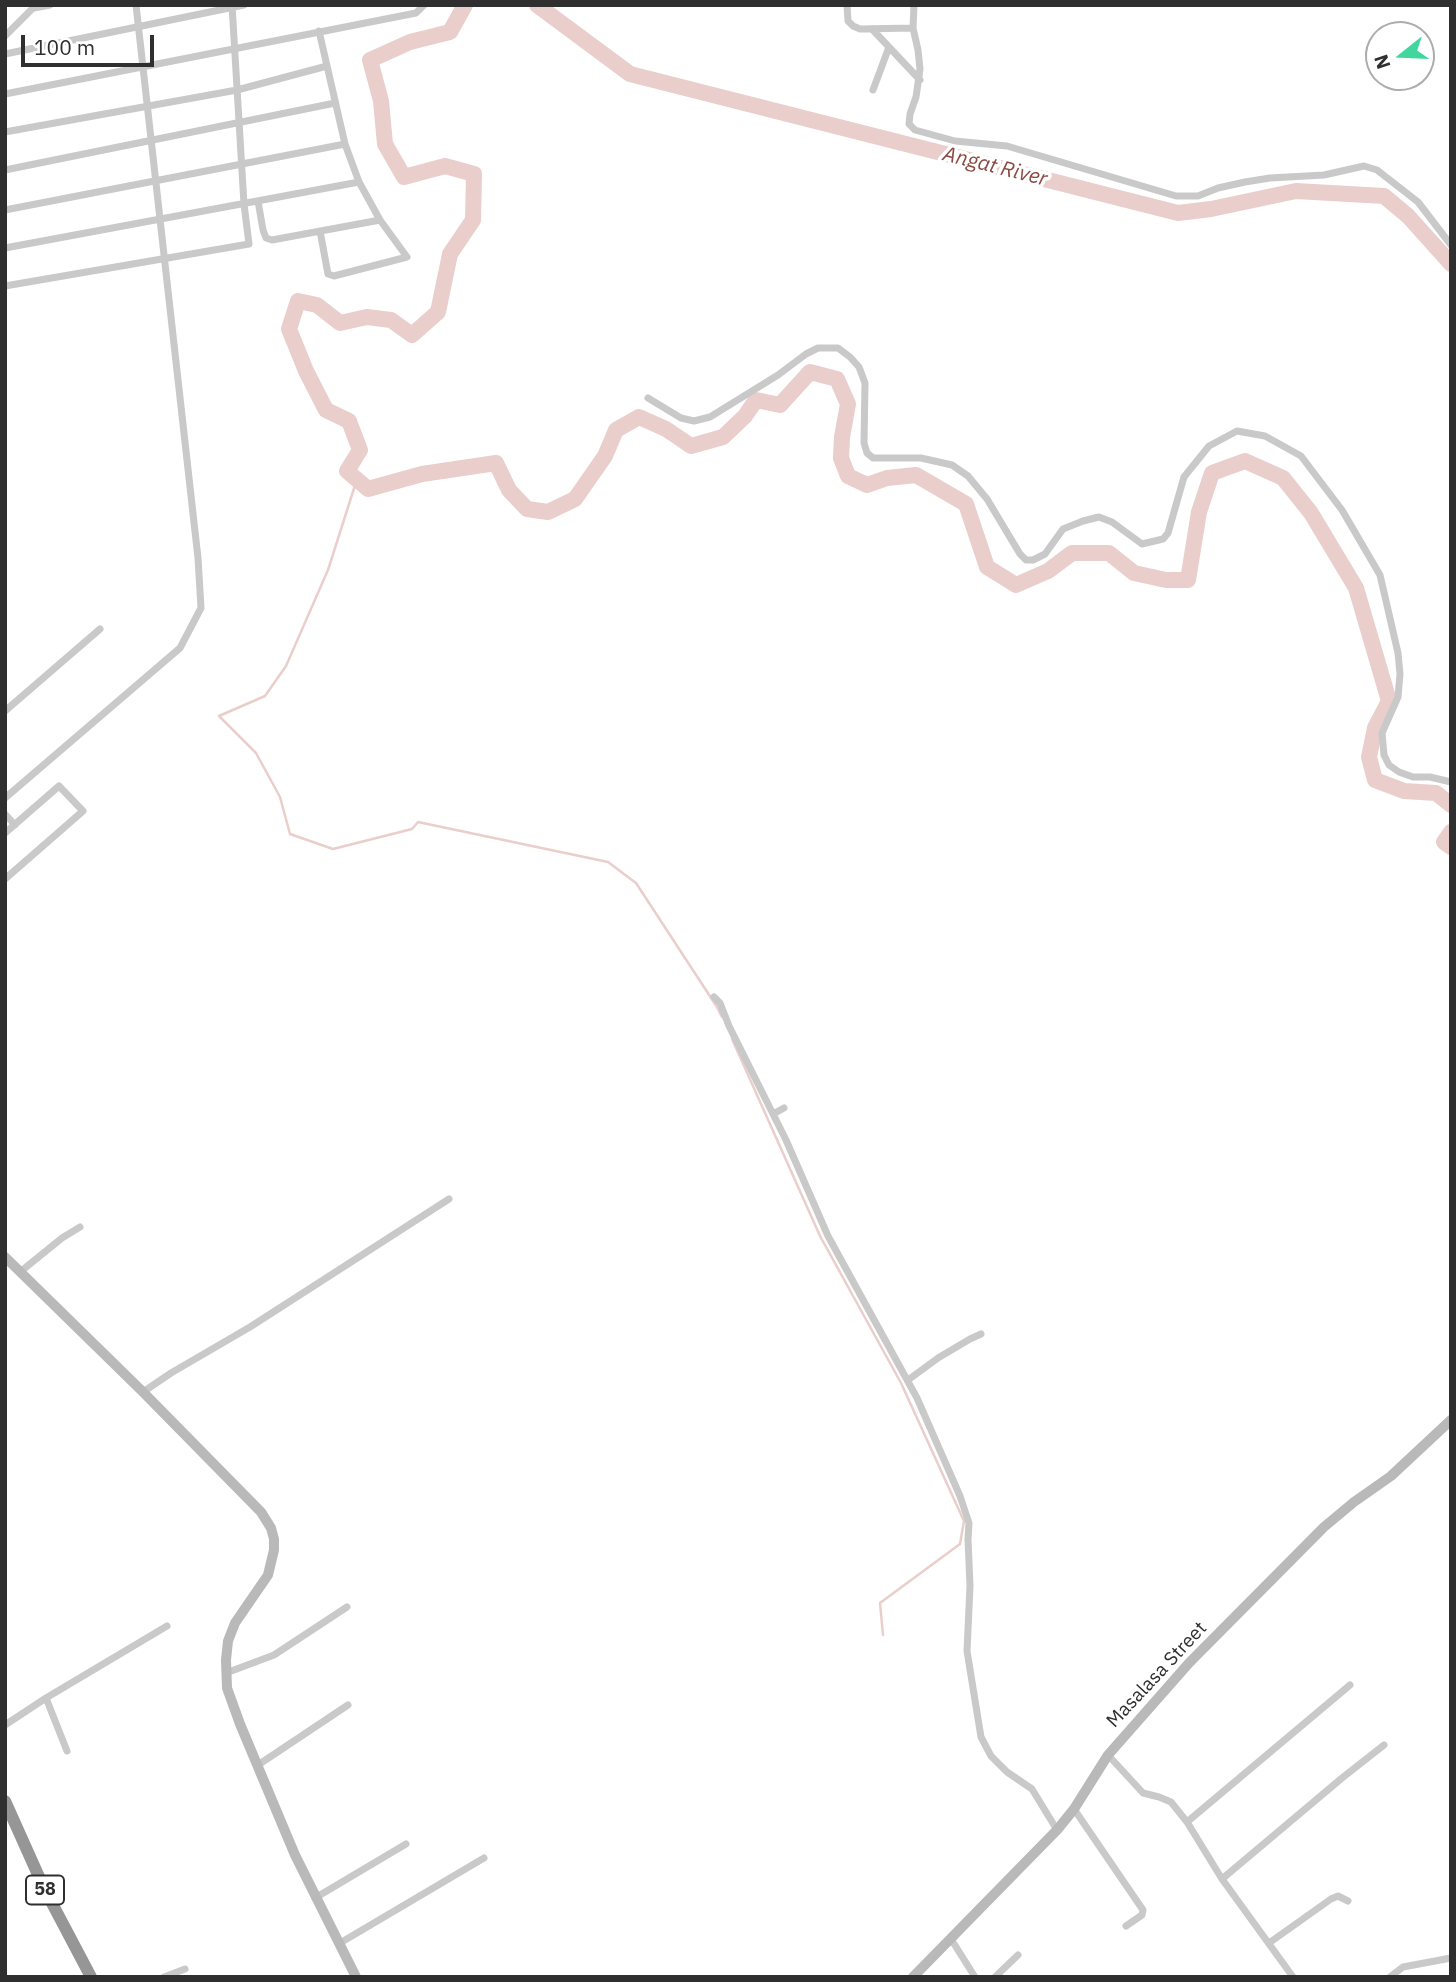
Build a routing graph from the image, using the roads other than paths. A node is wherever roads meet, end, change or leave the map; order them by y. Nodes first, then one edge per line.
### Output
1 (50, 5) edge
2 (136, 5) edge
3 (244, 5) edge
4 (424, 5) edge
5 (847, 5) edge
6 (914, 5) edge
7 (232, 6) edge
8 (35, 7) edge
9 (138, 27) junction
10 (913, 28) junction
11 (872, 29) junction
12 (319, 32) junction
13 (5, 36) edge
14 (889, 47) junction
15 (234, 48) junction
16 (5, 54) edge
17 (327, 66) junction
18 (142, 67) junction
19 (920, 80) junction
20 (237, 90) junction
21 (873, 90) dead end
22 (5, 94) edge
23 (335, 103) junction
24 (147, 106) junction
25 (239, 124) junction
26 (5, 132) edge
27 (151, 141) junction
28 (345, 144) junction
29 (242, 164) junction
30 (5, 170) edge
31 (155, 181) junction
32 (359, 182) junction
33 (258, 201) junction
34 (244, 204) junction
35 (5, 210) edge
36 (160, 219) junction
37 (380, 220) junction
38 (320, 231) junction
39 (1451, 246) edge
40 (5, 248) edge
41 (164, 260) junction
42 (5, 286) edge
43 (648, 398) dead end
44 (100, 629) dead end
45 (5, 711) edge
46 (1451, 782) edge
47 (5, 798) edge
48 (5, 814) edge
49 (15, 825) junction
50 (5, 833) edge
51 (5, 879) edge
52 (714, 997) dead end
53 (784, 1108) dead end
54 (773, 1114) junction
55 (449, 1199) dead end
56 (80, 1227) dead end
57 (5, 1257) edge
58 (20, 1272) junction
59 (981, 1334) dead end
60 (908, 1380) junction
61 (143, 1392) junction
62 (1451, 1420) edge
63 (347, 1607) dead end
64 (167, 1626) dead end
65 (226, 1674) junction
66 (1350, 1685) dead end
67 (46, 1698) junction
68 (348, 1704) dead end
69 (5, 1725) edge
70 (1384, 1745) dead end
71 (67, 1751) dead end
72 (1108, 1755) junction
73 (258, 1765) junction
74 (5, 1801) edge
75 (1074, 1809) junction
76 (9, 1821) edge
77 (1187, 1822) junction
78 (1057, 1830) junction
79 (406, 1844) dead end
80 (484, 1858) dead end
81 (1222, 1879) junction
82 (315, 1898) junction
83 (1349, 1901) dead end
84 (1126, 1926) dead end
85 (951, 1939) junction
86 (340, 1943) junction
87 (1269, 1943) junction
88 (1018, 1955) dead end
89 (1451, 1958) edge
90 (185, 1969) dead end
91 (91, 1977) edge
92 (164, 1977) edge
93 (356, 1977) edge
94 (913, 1977) edge
95 (975, 1977) edge
96 (995, 1977) edge
97 (1293, 1977) edge
98 (1390, 1977) edge

1 - 8 street
2 - 9 street
3 - 7 street
4 - 12 street
5 - 11 street
6 - 10 street
7 - 9 street
7 - 15 street
8 - 13 street
9 - 16 street
9 - 18 street
10 - 11 street
10 - 19 street
11 - 14 street
12 - 15 street
12 - 17 street
14 - 19 street
14 - 21 street
15 - 18 street
15 - 20 street
17 - 20 street
17 - 23 street
18 - 22 street
18 - 24 street
19 - 39 street
20 - 24 street
20 - 25 street
23 - 25 street
23 - 28 street
24 - 26 street
24 - 27 street
25 - 27 street
25 - 29 street
27 - 30 street
27 - 31 street
28 - 29 street
28 - 32 street
29 - 31 street
29 - 34 street
31 - 35 street
31 - 36 street
32 - 33 street
32 - 37 street
33 - 34 street
33 - 38 street
34 - 36 street
34 - 41 street
36 - 40 street
36 - 41 street
37 - 38 street
37 - 38 street
41 - 42 street
41 - 47 street
43 - 46 street
44 - 45 street
48 - 49 street
49 - 50 street
49 - 51 street
52 - 54 street
53 - 54 street
54 - 60 street
55 - 61 street
56 - 58 street
57 - 58 street
58 - 61 street
59 - 60 street
60 - 78 street
61 - 65 street
62 - 72 street, Masalasa Street
63 - 65 street
64 - 67 street
65 - 73 street
66 - 77 street
67 - 69 street
67 - 71 street
68 - 73 street
70 - 81 street
72 - 75 street, Masalasa Street
72 - 77 street
73 - 82 street
74 - 76 highway, 58
75 - 78 street, Masalasa Street
75 - 84 street
76 - 91 highway, 58
77 - 81 street
78 - 85 street, Masalasa Street
79 - 82 street
80 - 86 street
81 - 87 street
82 - 86 street
83 - 87 street
85 - 94 street, Masalasa Street
85 - 95 street
86 - 93 street
87 - 97 street
88 - 96 street
89 - 98 street
90 - 92 street

